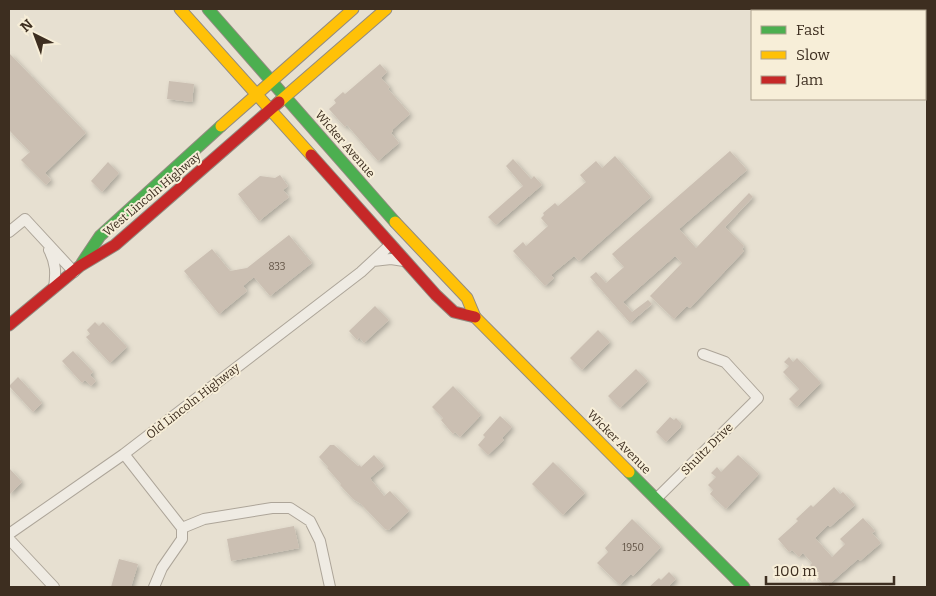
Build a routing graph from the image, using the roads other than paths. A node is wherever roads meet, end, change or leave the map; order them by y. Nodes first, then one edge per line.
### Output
1 (180, 9) edge
2 (208, 9) edge
3 (353, 9) edge
4 (386, 9) edge
5 (272, 81) junction
6 (256, 94) junction
7 (286, 97) junction
8 (270, 111) junction
9 (9, 232) edge
10 (46, 242) junction
11 (390, 245) junction
12 (373, 261) junction
13 (406, 262) junction
14 (438, 268) junction
15 (77, 269) junction
16 (54, 288) junction
17 (475, 317) junction
18 (9, 325) edge
19 (703, 354) dead end
20 (124, 454) junction
21 (656, 499) junction
22 (182, 528) junction
23 (9, 534) edge
24 (9, 539) edge
25 (54, 587) edge
26 (154, 587) edge
27 (330, 587) edge
28 (744, 587) edge

1 - 6 main road, Wicker Avenue
2 - 5 main road, Wicker Avenue
3 - 5 main road, West Lincoln Highway
4 - 7 main road, West Lincoln Highway
5 - 6 main road, West Lincoln Highway
5 - 7 main road, Wicker Avenue
6 - 8 main road, Wicker Avenue
6 - 15 main road, West Lincoln Highway
7 - 8 main road, West Lincoln Highway
7 - 14 main road, Wicker Avenue
8 - 11 main road, Wicker Avenue
8 - 15 main road, West Lincoln Highway
9 - 10 street
10 - 15 street
10 - 16 street
11 - 12 street, Old Lincoln Highway
11 - 13 main road, Wicker Avenue
11 - 14 main road
12 - 13 street
12 - 20 street, Old Lincoln Highway
13 - 17 main road, Wicker Avenue
14 - 17 main road, Wicker Avenue
15 - 16 main road
16 - 18 main road
17 - 21 main road, Wicker Avenue
19 - 21 street, Shultz Drive
20 - 22 street
20 - 23 street, Old Lincoln Highway
21 - 28 main road, Wicker Avenue
22 - 26 street
22 - 27 street
24 - 25 street

